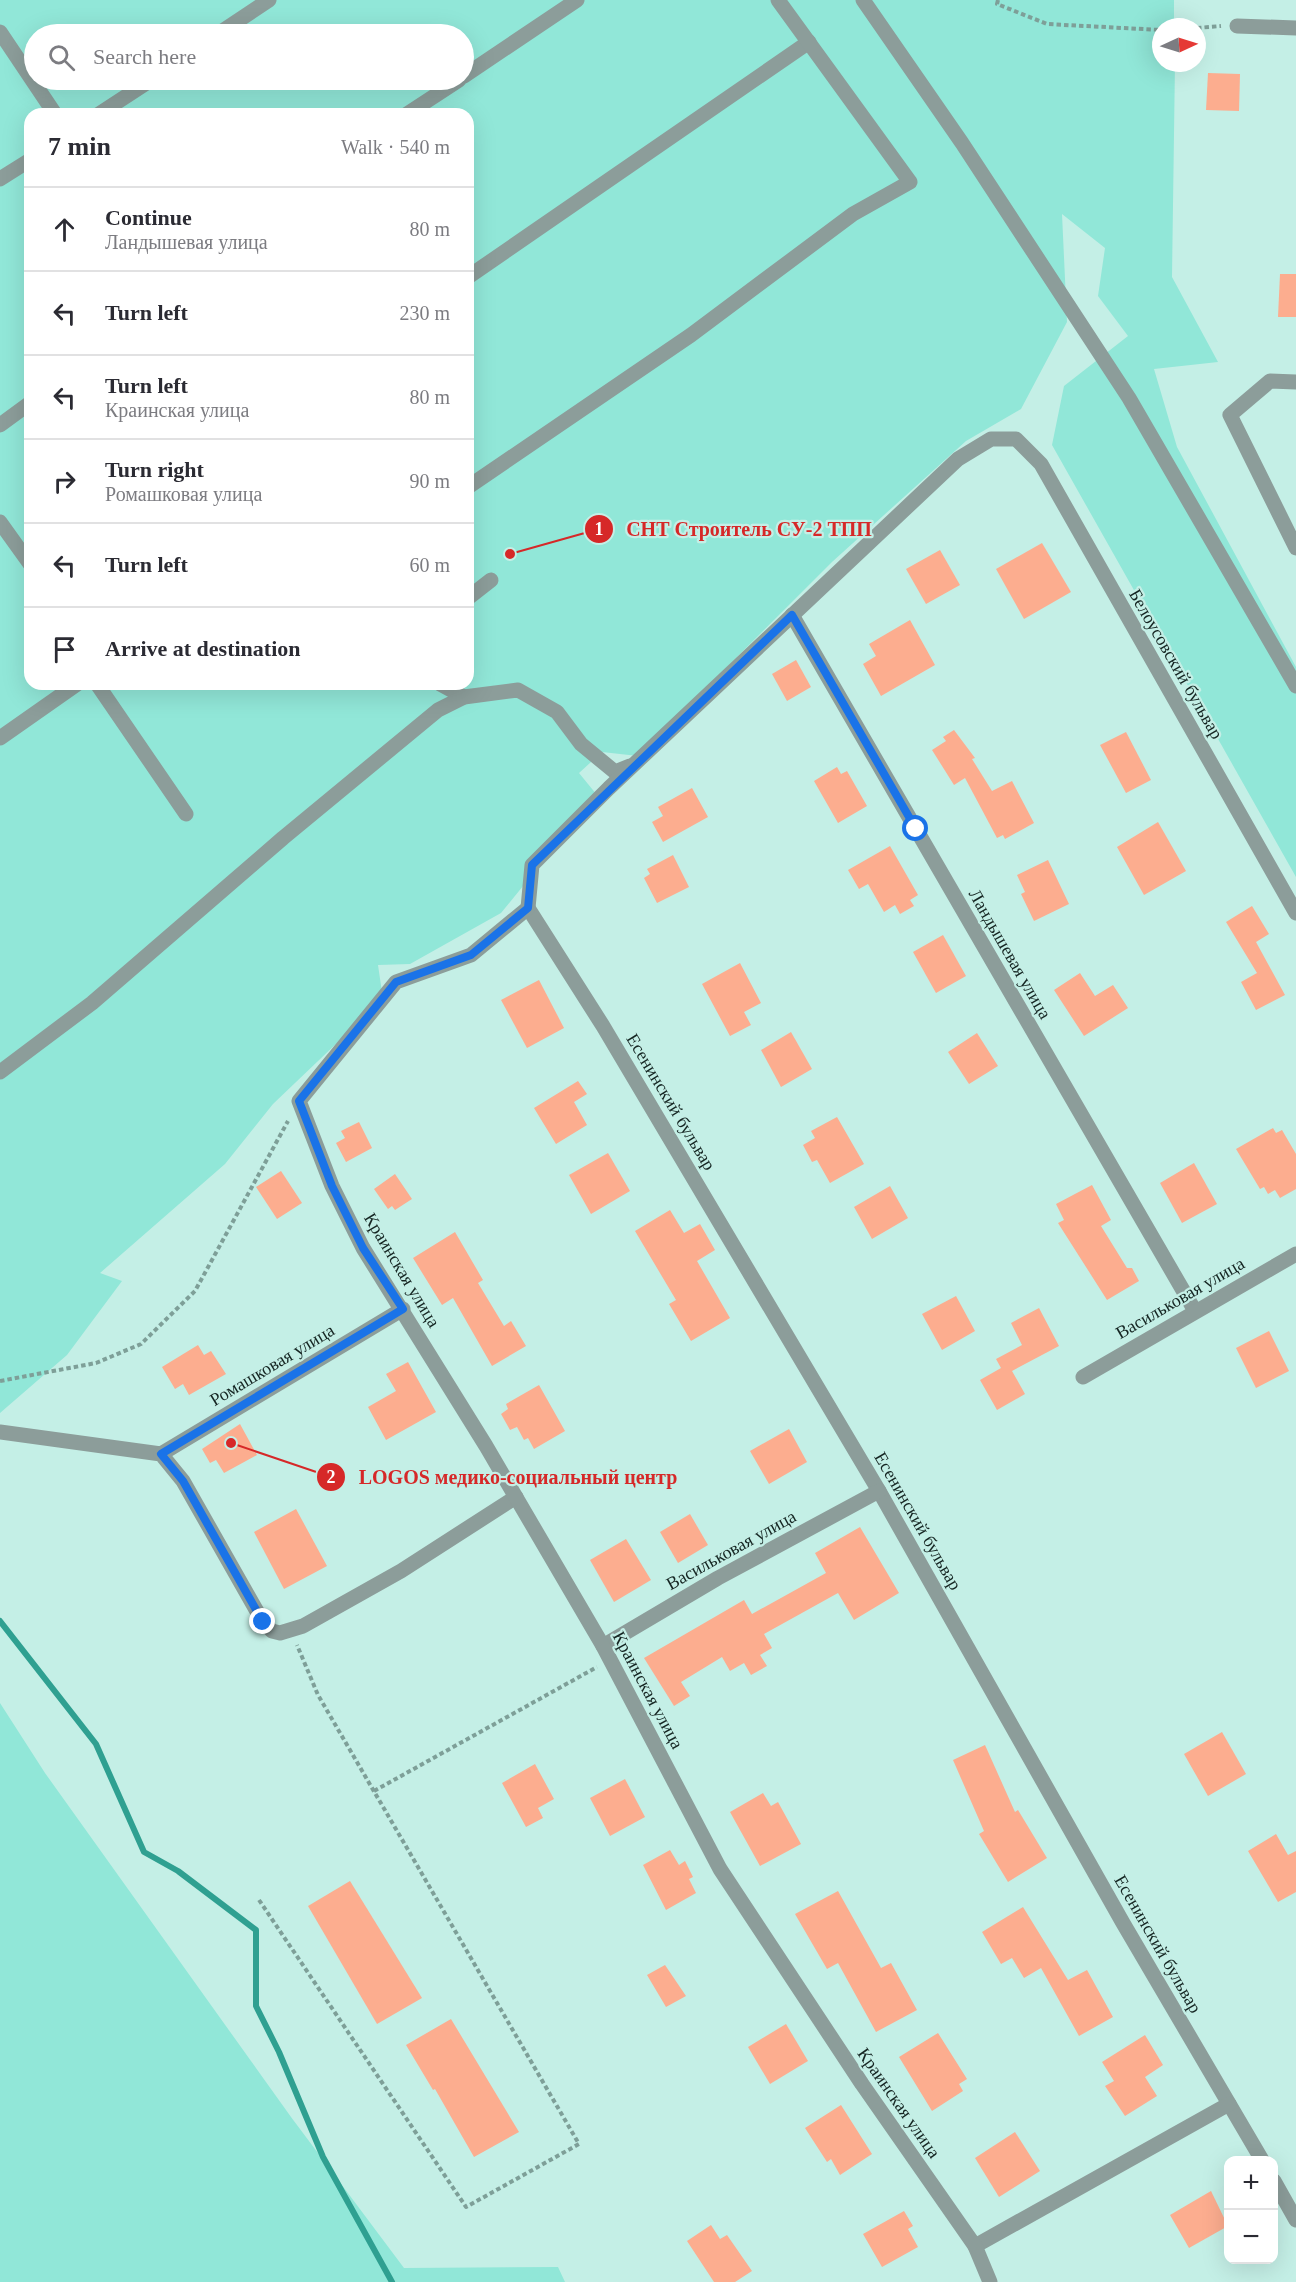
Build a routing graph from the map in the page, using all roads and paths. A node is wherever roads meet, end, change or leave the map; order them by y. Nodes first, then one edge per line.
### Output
1 (269, 0) edge
2 (577, 0) edge
3 (778, 0) edge
4 (863, 0) edge
5 (998, 0) edge
6 (233, 24) edge
7 (1237, 26) joint
8 (1206, 28) edge
9 (1296, 28) edge
10 (1152, 30) edge
11 (0, 32) edge
12 (810, 42) junction
13 (24, 68) edge
14 (474, 69) edge
15 (39, 90) edge
16 (136, 90) edge
17 (444, 90) edge
18 (51, 108) edge
19 (108, 108) edge
20 (416, 108) edge
21 (24, 164) edge
22 (0, 179) edge
23 (474, 273) edge
24 (1296, 382) edge
25 (24, 408) edge
26 (0, 425) edge
27 (474, 483) edge
28 (0, 522) edge
29 (1296, 548) edge
30 (24, 556) edge
31 (491, 580) dead end
32 (474, 593) edge
33 (792, 615) junction
34 (1296, 686) edge
35 (68, 690) edge
36 (101, 690) edge
37 (451, 690) edge
38 (464, 697) junction
39 (0, 738) edge
40 (639, 762) junction
41 (186, 814) dead end
42 (528, 908) junction
43 (1296, 913) edge
44 (0, 1072) edge
45 (299, 1101) junction
46 (1296, 1254) edge
47 (403, 1309) junction
48 (1195, 1311) junction
49 (1083, 1377) dead end
50 (0, 1381) edge
51 (0, 1432) edge
52 (161, 1454) junction
53 (879, 1491) junction
54 (516, 1497) junction
55 (291, 1631) junction
56 (607, 1653) junction
57 (374, 1791) junction
58 (259, 1900) dead end
59 (1229, 2104) junction
60 (1260, 2156) edge
61 (1278, 2188) edge
62 (1296, 2220) edge
63 (975, 2246) junction
64 (987, 2281) edge

1 - 6 street
2 - 14 street
3 - 12 street
4 - 34 street
5 - 10 path
7 - 8 path
7 - 9 street
11 - 13 street
12 - 23 street
12 - 27 street
15 - 18 street
16 - 19 street
17 - 20 street
21 - 22 street
24 - 29 street
25 - 26 street
28 - 30 street
31 - 32 street
33 - 40 street
33 - 43 street, Белоусовский бульвар
33 - 48 street, Ландышевая улица
35 - 39 street
36 - 41 street
37 - 38 street
38 - 40 street
38 - 44 street
40 - 42 street
42 - 45 street
42 - 53 street, Есенинский бульвар
45 - 47 street, Краинская улица
45 - 50 path
46 - 48 street, Васильковая улица
47 - 52 street, Ромашковая улица
47 - 54 street, Краинская улица
48 - 49 street, Васильковая улица
51 - 52 street
52 - 55 street
53 - 56 street, Васильковая улица
53 - 59 street, Есенинский бульвар
54 - 55 street
54 - 56 street, Краинская улица
55 - 57 path
56 - 57 path
56 - 63 street, Краинская улица
57 - 58 path
59 - 60 street, Есенинский бульвар
59 - 63 street
61 - 62 street
63 - 64 street, Краинская улица

